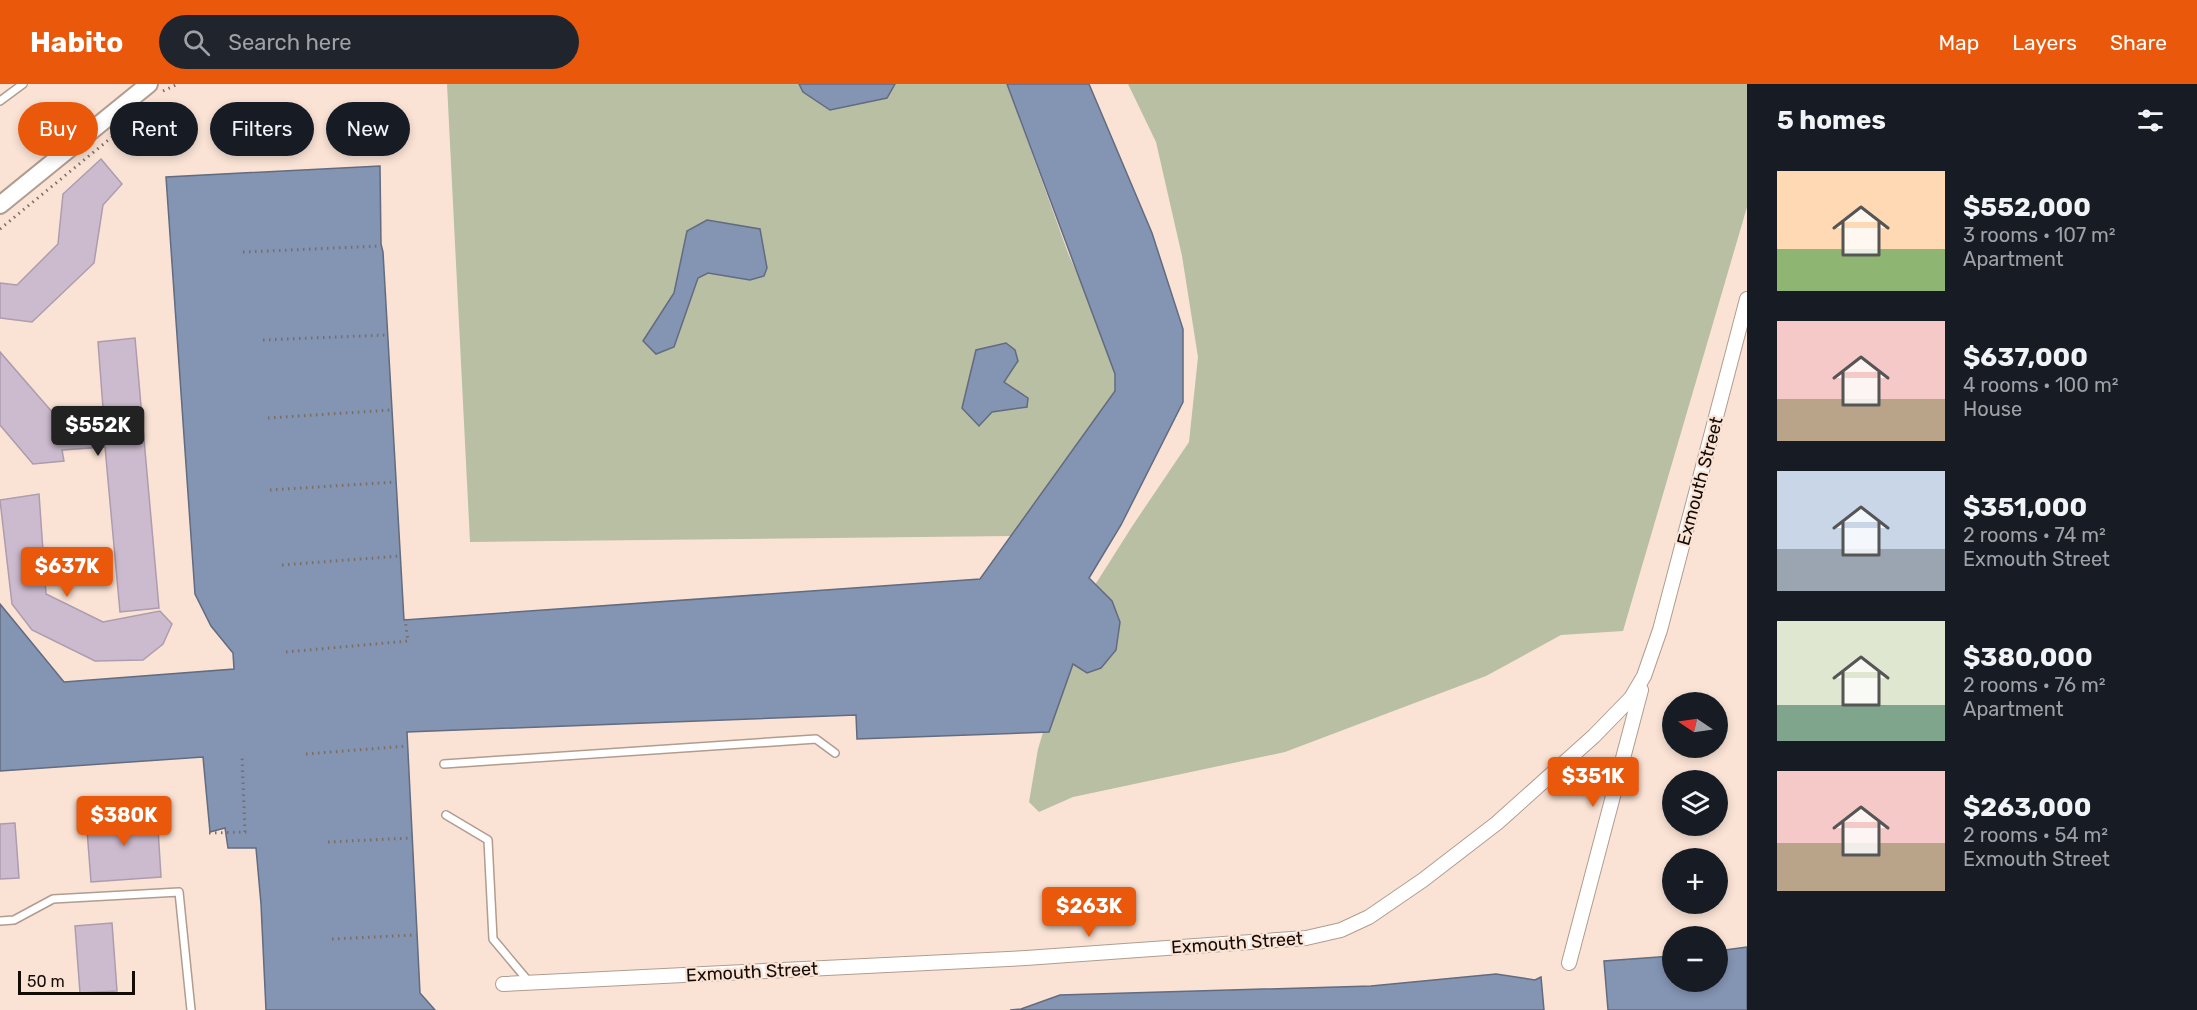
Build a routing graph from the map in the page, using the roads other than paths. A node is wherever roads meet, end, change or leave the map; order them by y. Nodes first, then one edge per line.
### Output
1 (22, 84) edge
2 (155, 92) edge
3 (0, 101) edge
4 (0, 205) edge
5 (1747, 299) edge
6 (1649, 662) junction
7 (835, 753) dead end
8 (444, 764) dead end
9 (446, 815) dead end
10 (0, 921) edge
11 (1569, 963) dead end
12 (529, 982) junction
13 (503, 984) dead end
14 (191, 1010) edge

1 - 3 lane
2 - 4 street
5 - 6 street, Exmouth Street
6 - 11 street, Exmouth Street
6 - 12 street, Exmouth Street
7 - 8 lane
9 - 12 lane
10 - 14 lane
12 - 13 street, Exmouth Street

